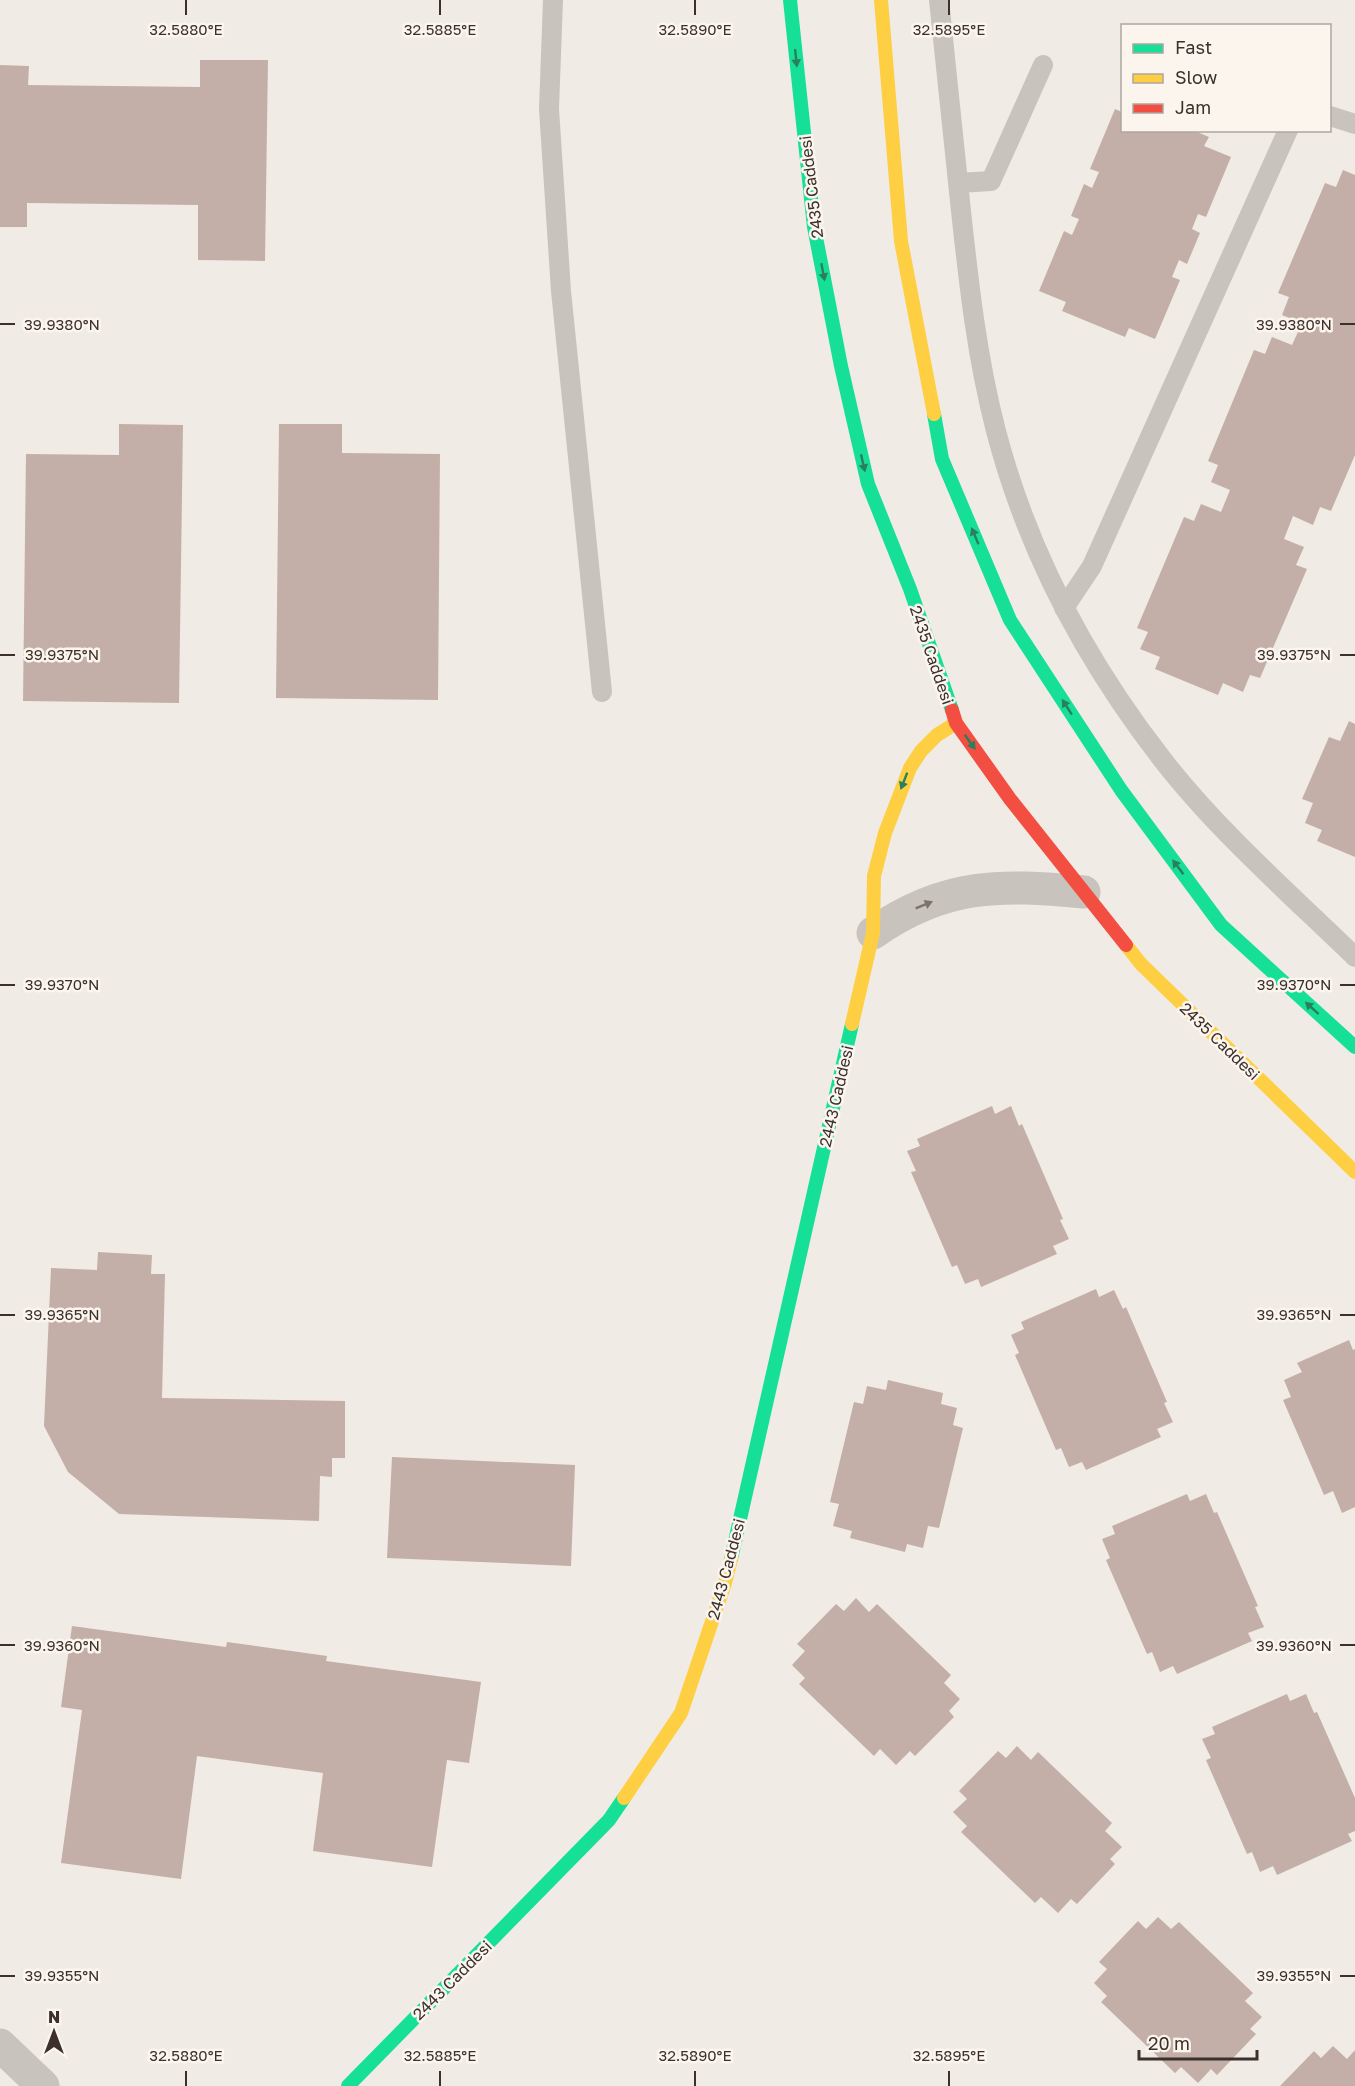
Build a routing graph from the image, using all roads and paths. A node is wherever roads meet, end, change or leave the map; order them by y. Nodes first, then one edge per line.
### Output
1 (553, 0) edge
2 (790, 0) edge
3 (881, 0) edge
4 (939, 0) edge
5 (1043, 65) dead end
6 (1331, 117) edge
7 (1355, 124) edge
8 (1287, 132) edge
9 (958, 183) junction
10 (1064, 608) junction
11 (602, 692) dead end
12 (956, 723) junction
13 (1084, 892) junction
14 (873, 933) junction
15 (1355, 957) edge
16 (1355, 1047) edge
17 (1355, 1172) edge
18 (0, 2045) edge
19 (43, 2086) edge
20 (348, 2086) edge

1 - 11 lane
2 -> 12 street, 2435 Caddesi
16 -> 3 street
4 - 9 lane
5 - 9 lane
6 - 7 lane
8 - 10 lane
9 - 10 lane
10 - 15 lane
12 -> 13 street, 2435 Caddesi
12 -> 14 street, 2443 Caddesi
14 -> 13 street
13 - 17 street, 2435 Caddesi
14 - 20 street, 2443 Caddesi
18 - 19 street

